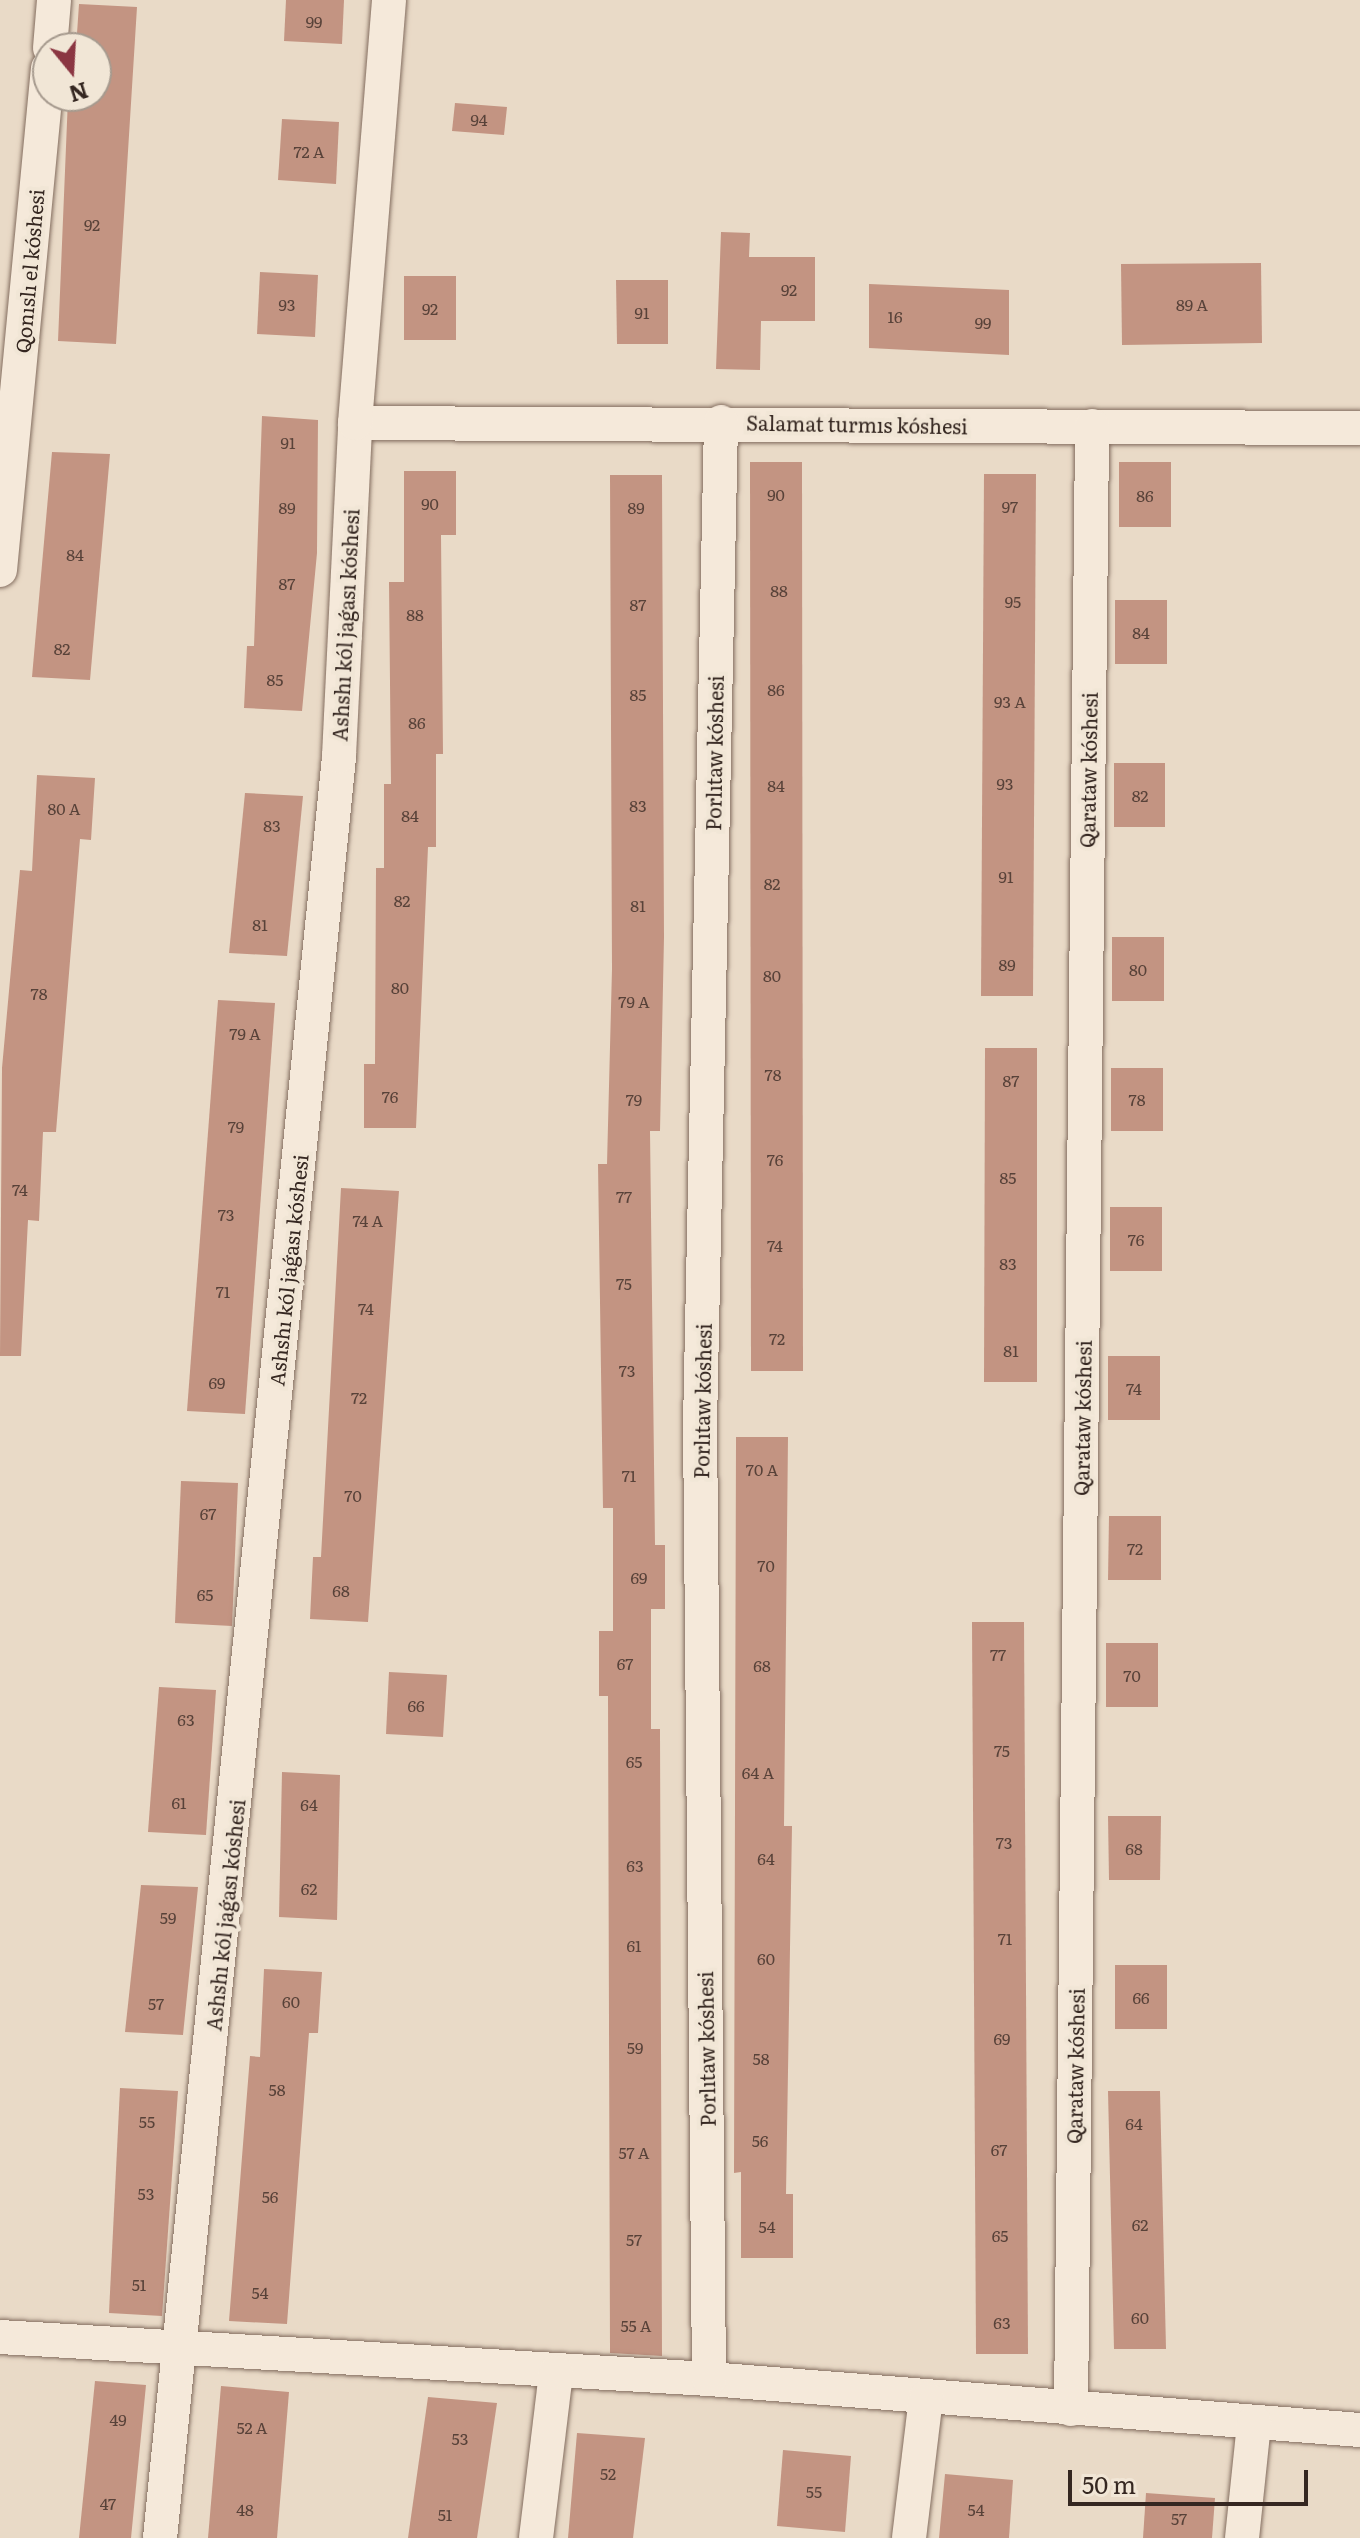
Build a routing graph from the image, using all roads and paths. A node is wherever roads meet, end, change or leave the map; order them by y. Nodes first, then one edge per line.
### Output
1 (54, 0) edge
2 (389, 0) edge
3 (51, 32) edge
4 (44, 112) edge
5 (721, 422) junction
6 (355, 423) junction
7 (1092, 426) junction
8 (1360, 428) edge
9 (0, 570) edge
10 (0, 2337) edge
11 (182, 2348) junction
12 (556, 2372) junction
13 (709, 2379) junction
14 (926, 2398) junction
15 (1071, 2409) junction
16 (1254, 2423) junction
17 (1360, 2430) edge
18 (160, 2538) edge
19 (536, 2538) edge
20 (909, 2538) edge
21 (1242, 2538) edge

1 - 3 street
2 - 6 street, Ashshı kól jaǵası kóshesi
4 - 9 street, Qonıslı el kóshesi
5 - 6 street, Salamat turmıs kóshesi
5 - 7 street, Salamat turmıs kóshesi
5 - 13 street, Porlıtaw kóshesi
6 - 11 street, Ashshı kól jaǵası kóshesi
7 - 8 street, Salamat turmıs kóshesi
7 - 15 street, Qarataw kóshesi
10 - 11 street
11 - 12 street
11 - 18 street, Ashshı kól jaǵası kóshesi
12 - 13 street
12 - 19 street
13 - 14 street
14 - 15 street
14 - 20 street
15 - 16 street
16 - 17 street
16 - 21 street

